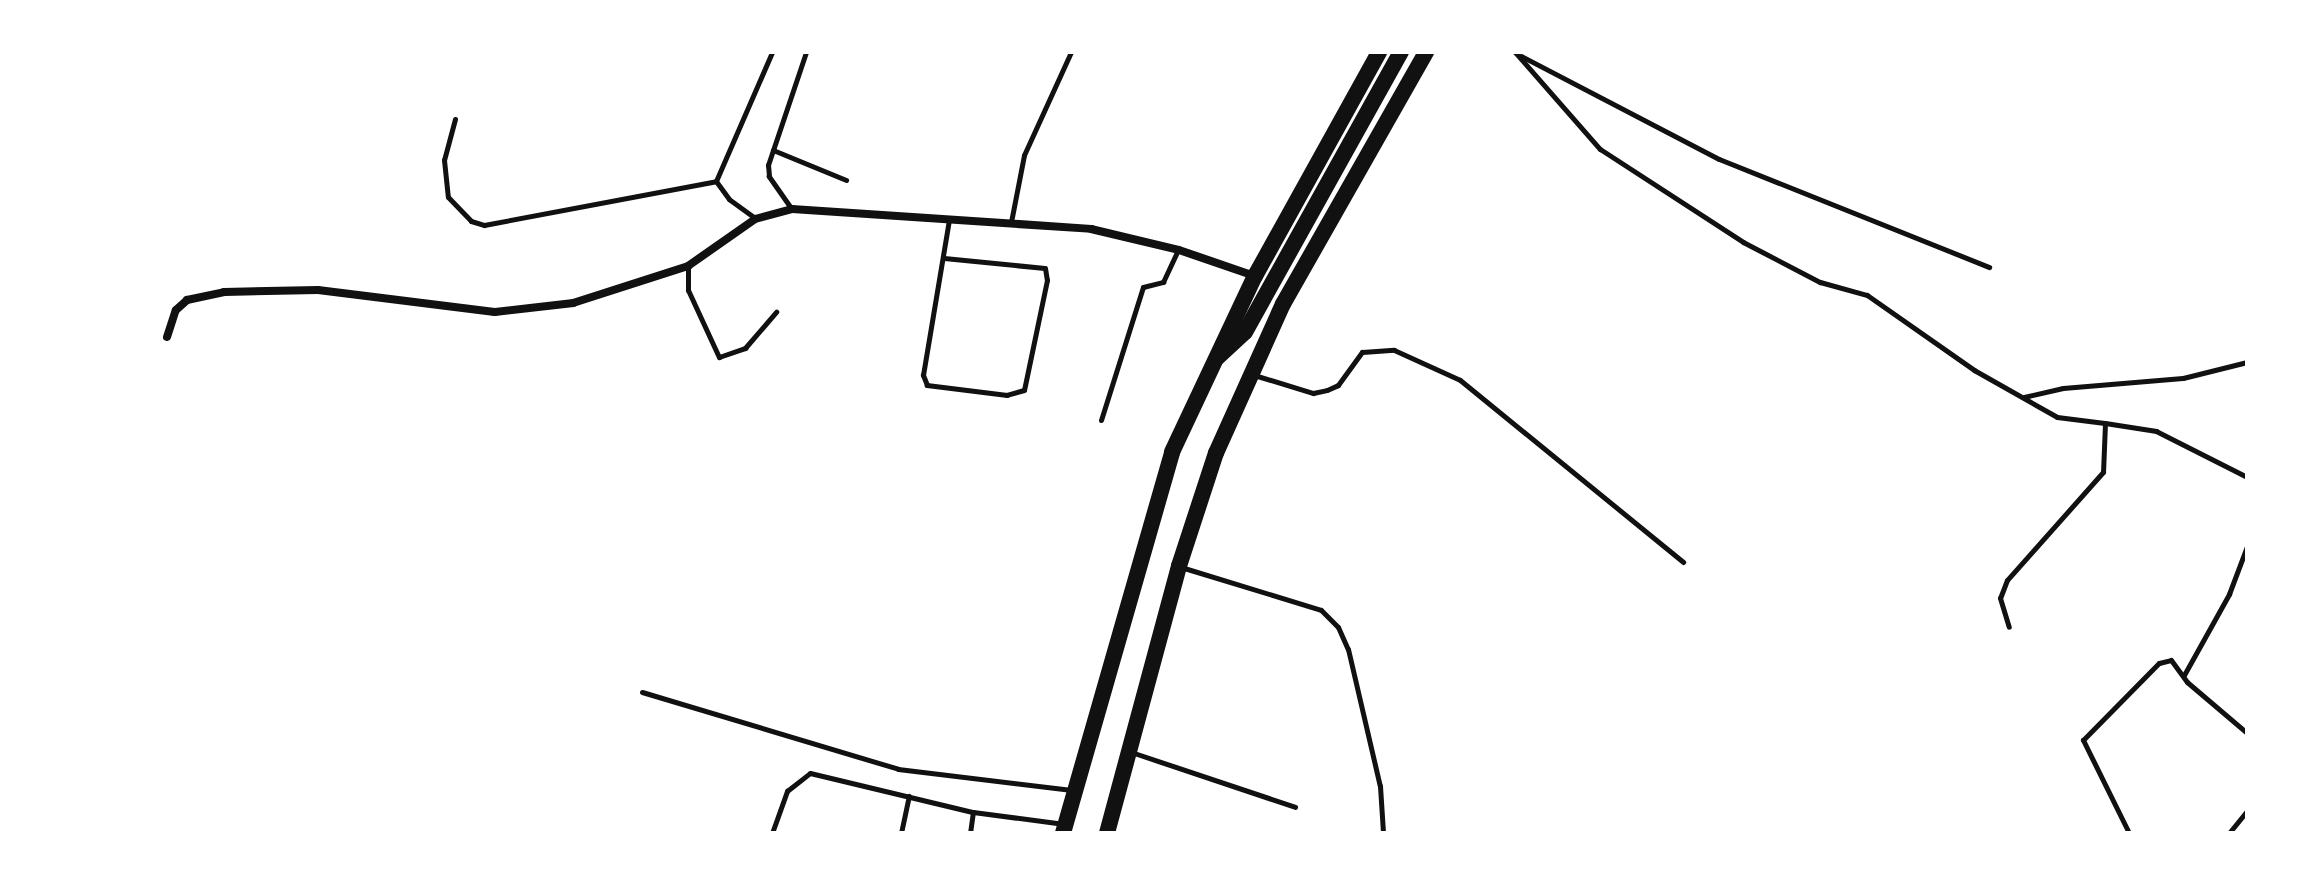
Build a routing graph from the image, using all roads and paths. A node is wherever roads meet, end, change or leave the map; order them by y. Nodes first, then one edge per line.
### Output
1 (772, 52) edge
2 (806, 52) edge
3 (1071, 52) edge
4 (1379, 52) edge
5 (1401, 52) edge
6 (1426, 52) edge
7 (1516, 53) edge
8 (455, 119) dead end
9 (773, 150) junction
10 (846, 180) dead end
11 (716, 181) junction
12 (792, 209) junction
13 (950, 216) junction
14 (755, 219) junction
15 (1011, 222) junction
16 (1179, 250) junction
17 (944, 258) junction
18 (688, 266) junction
19 (1989, 267) dead end
20 (1255, 276) junction
21 (776, 312) dead end
22 (167, 337) dead end
23 (1213, 361) junction
24 (2247, 362) edge
25 (1250, 374) junction
26 (2023, 398) junction
27 (1101, 420) dead end
28 (2105, 423) junction
29 (2247, 477) edge
30 (2247, 546) edge
31 (1683, 562) dead end
32 (1179, 566) junction
33 (2009, 627) dead end
34 (2184, 675) junction
35 (642, 692) dead end
36 (2247, 733) edge
37 (1126, 750) junction
38 (1073, 790) junction
39 (909, 796) junction
40 (1295, 807) dead end
41 (2247, 811) edge
42 (973, 812) junction
43 (1064, 829) edge
44 (772, 833) edge
45 (901, 833) edge
46 (970, 833) edge
47 (1107, 833) edge
48 (1383, 833) edge
49 (2129, 833) edge
50 (2229, 833) edge

1 - 11 lane
2 - 9 lane
3 - 15 lane
4 - 20 main road
5 - 23 main road
6 - 25 main road
7 - 19 lane
7 - 26 lane
8 - 11 lane
9 - 10 lane
9 - 12 lane
11 - 14 lane
12 - 13 street
12 - 14 street
13 - 15 street
13 - 17 lane
14 - 18 street
15 - 16 street
16 - 20 street
16 - 27 lane
17 - 17 lane
18 - 21 lane
18 - 22 street
20 - 23 main road
23 - 38 main road
24 - 26 lane
25 - 31 lane
25 - 32 main road
26 - 28 lane
28 - 29 lane
28 - 33 lane
30 - 34 lane
32 - 37 main road
32 - 48 lane
34 - 36 lane
34 - 49 lane
35 - 38 lane
37 - 40 lane
37 - 47 main road
38 - 43 main road
39 - 42 lane
39 - 44 lane
39 - 45 lane
41 - 50 lane
42 - 43 lane
42 - 46 lane

